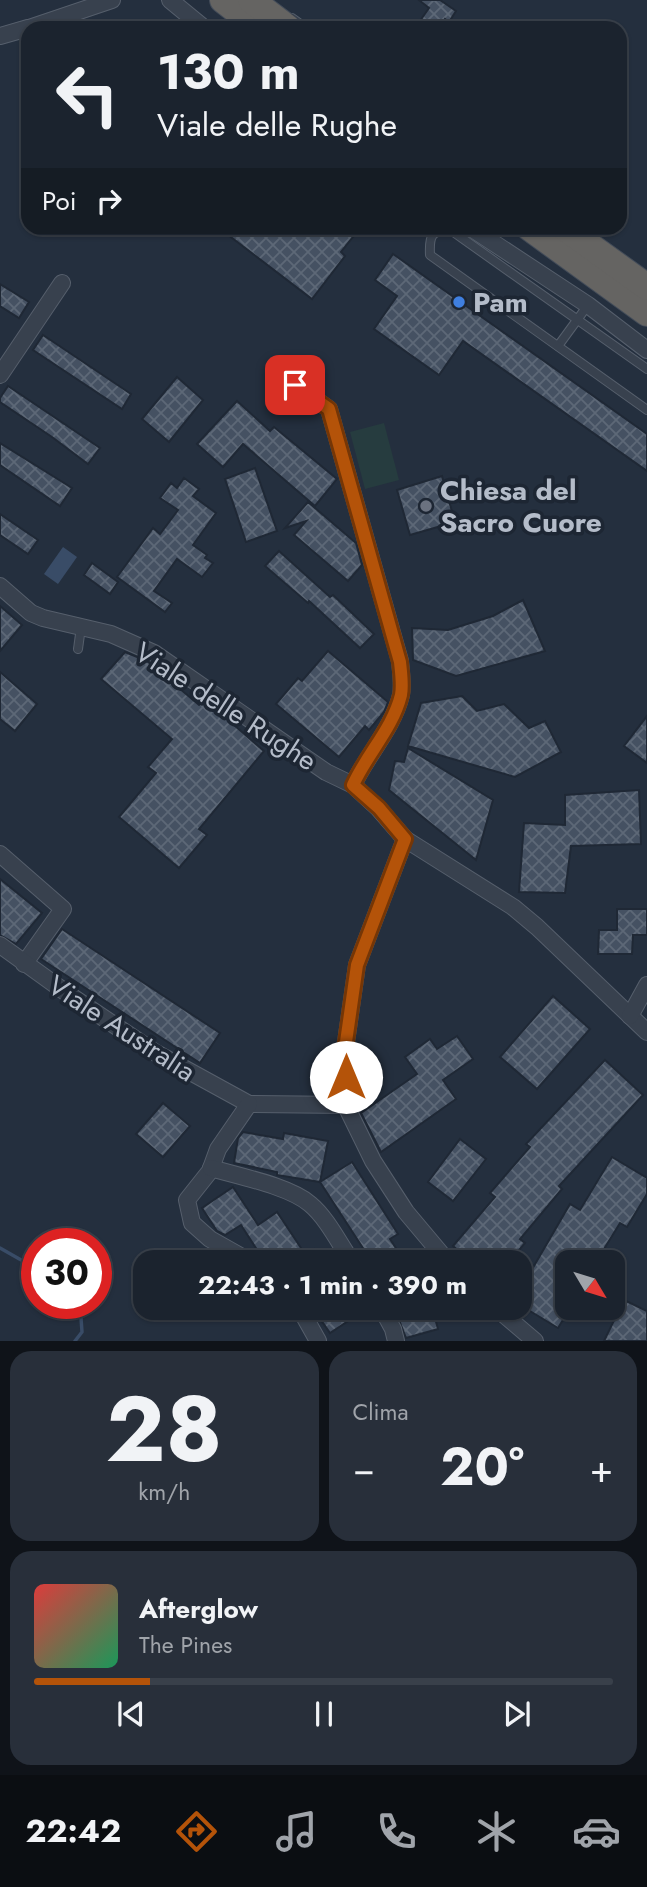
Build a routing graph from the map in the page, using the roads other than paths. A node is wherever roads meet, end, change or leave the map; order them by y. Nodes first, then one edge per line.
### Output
1 (88, 0) edge
2 (112, 0) edge
3 (170, 0) edge
4 (223, 0) edge
5 (75, 12) junction
6 (257, 12) edge
7 (53, 21) edge
8 (196, 21) edge
9 (274, 21) edge
10 (296, 21) edge
11 (21, 31) edge
12 (0, 36) edge
13 (430, 235) edge
14 (458, 235) edge
15 (482, 235) edge
16 (540, 235) edge
17 (575, 235) edge
18 (62, 283) dead end
19 (647, 287) edge
20 (588, 305) junction
21 (647, 313) edge
22 (578, 320) junction
23 (558, 346) junction
24 (647, 351) edge
25 (647, 369) edge
26 (0, 374) edge
27 (295, 385) dead end
28 (647, 410) edge
29 (0, 586) edge
30 (81, 627) junction
31 (78, 649) dead end
32 (353, 785) junction
33 (405, 839) junction
34 (0, 853) edge
35 (0, 945) edge
36 (24, 964) junction
37 (647, 985) edge
38 (630, 1016) junction
39 (647, 1032) edge
40 (249, 1104) junction
41 (348, 1105) junction
42 (211, 1168) junction
43 (230, 1250) edge
44 (344, 1250) edge
45 (438, 1250) edge
46 (306, 1320) edge
47 (388, 1320) edge
48 (510, 1320) edge
49 (318, 1341) edge
50 (396, 1341) edge
51 (535, 1341) edge

1 - 5 street
2 - 5 street
3 - 8 street
4 - 6 highway
5 - 7 street
6 - 9 highway
6 - 10 lane
11 - 12 street
13 - 23 lane
14 - 22 lane
15 - 20 street
16 - 21 highway
17 - 19 highway
18 - 26 street
20 - 22 lane
20 - 24 street
22 - 23 lane
22 - 25 lane
23 - 28 lane
27 - 32 street
29 - 30 street, Viale delle Rughe
30 - 31 lane
30 - 32 street, Viale delle Rughe
32 - 33 street, Viale delle Rughe
33 - 38 street, Viale delle Rughe
33 - 41 street
34 - 36 street
35 - 36 street, Viale Australia
36 - 40 street, Viale Australia
37 - 38 street
38 - 39 street, Viale delle Rughe
40 - 41 street, Viale Australia
40 - 42 street
41 - 45 street
42 - 43 street
42 - 44 street
46 - 49 street
47 - 50 street
48 - 51 street

